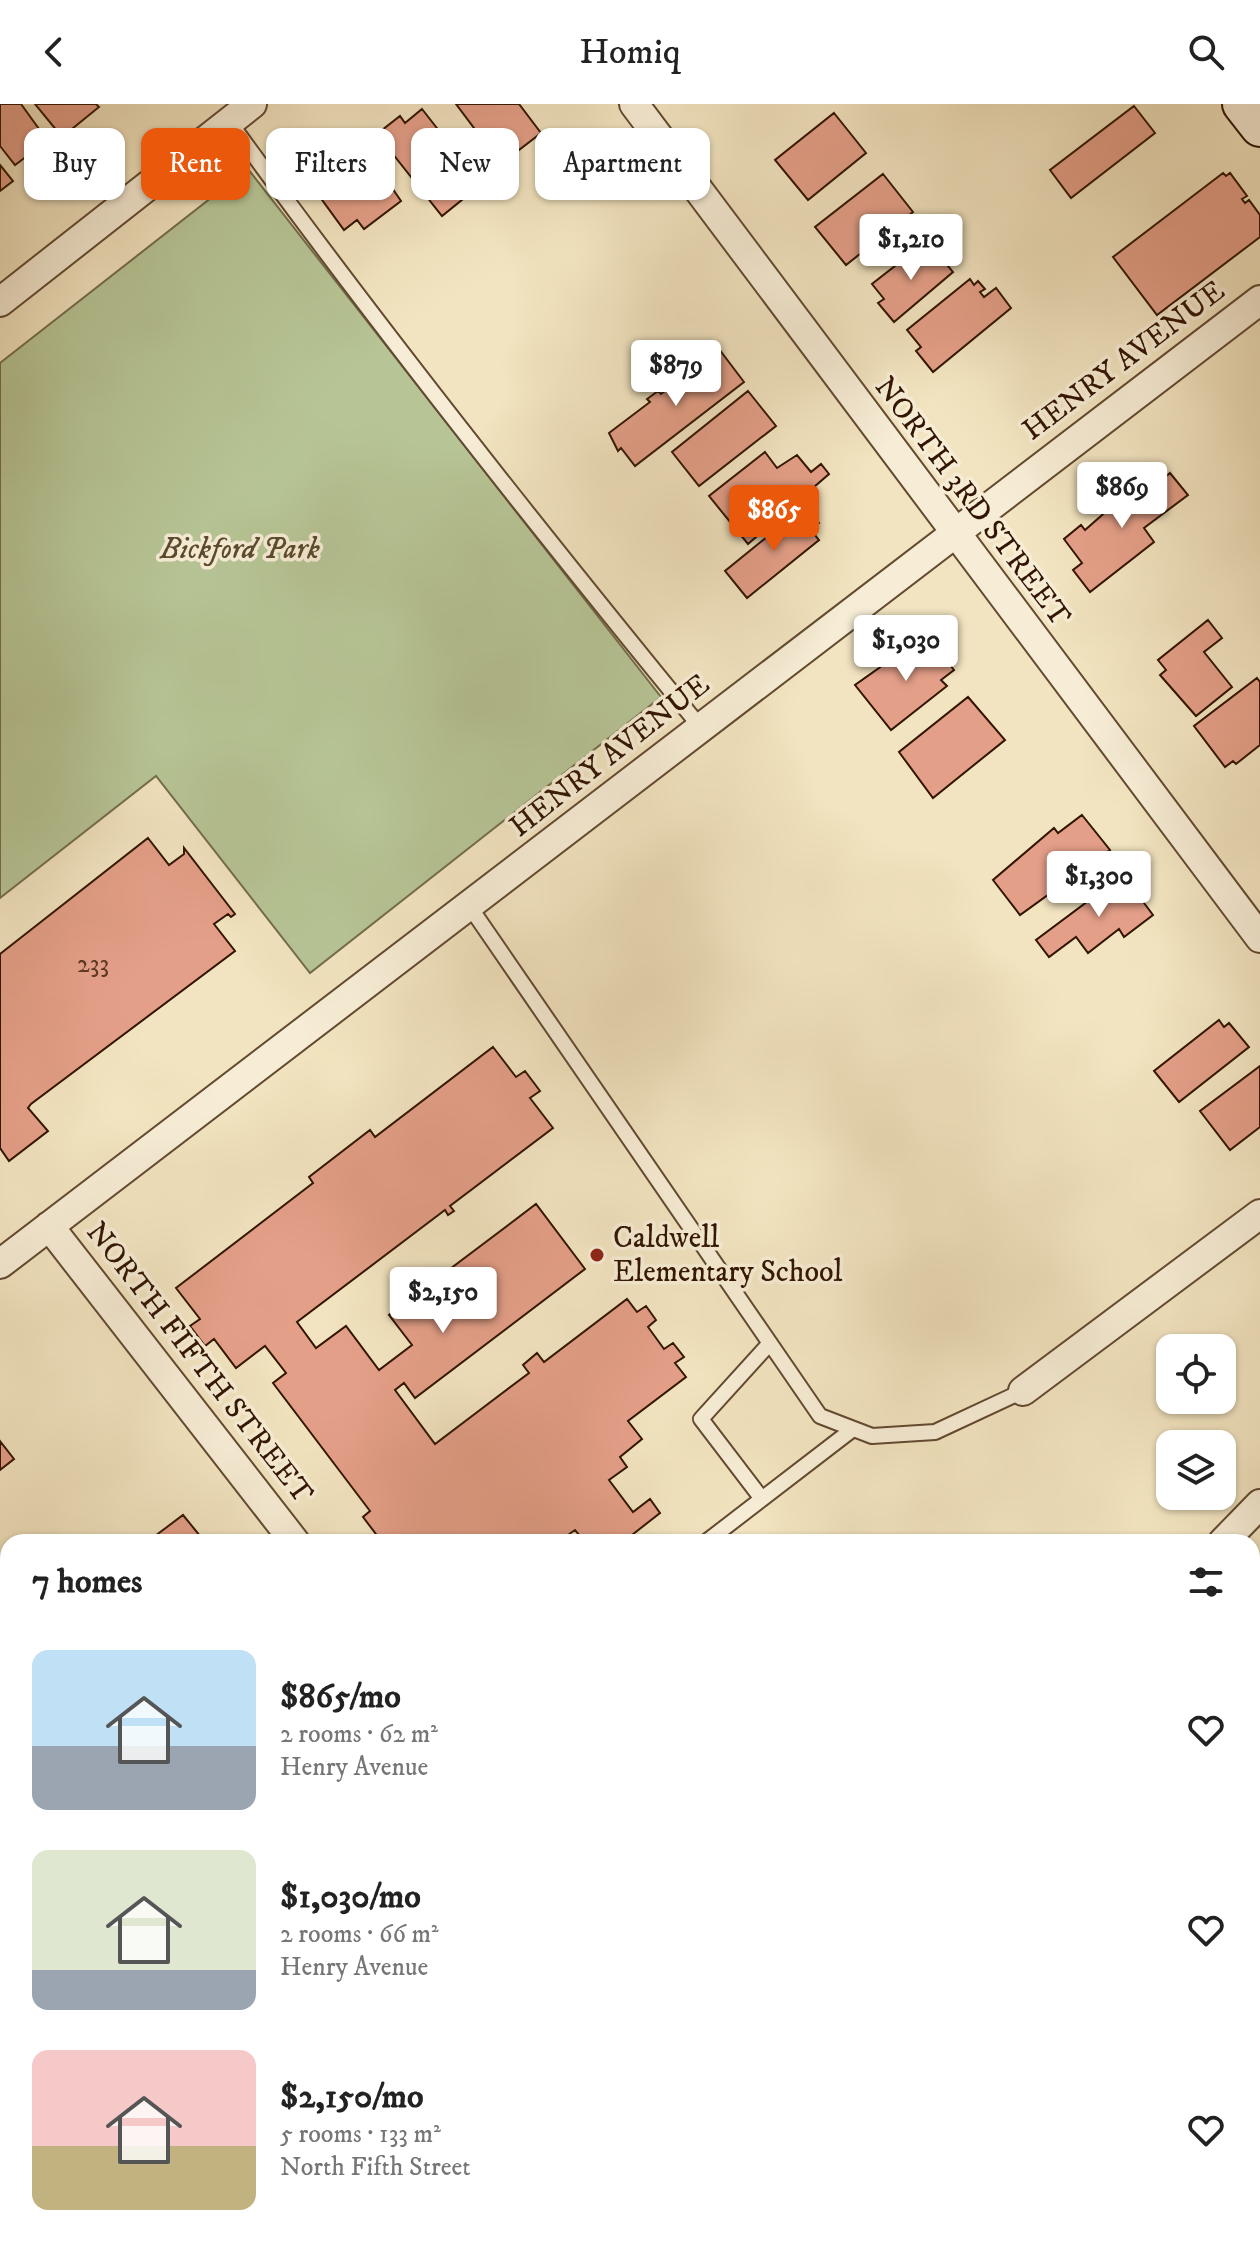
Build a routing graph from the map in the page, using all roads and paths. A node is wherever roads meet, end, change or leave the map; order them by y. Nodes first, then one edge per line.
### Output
1 (252, 104) edge
2 (634, 104) edge
3 (1242, 104) edge
4 (229, 121) junction
5 (1260, 127) edge
6 (1260, 300) edge
7 (0, 302) edge
8 (953, 534) junction
9 (702, 729) junction
10 (470, 907) junction
11 (1260, 938) edge
12 (1260, 1214) edge
13 (49, 1226) junction
14 (0, 1264) edge
15 (770, 1343) junction
16 (1023, 1391) joint
17 (853, 1429) junction
18 (762, 1499) junction
19 (1260, 1504) edge
20 (289, 1534) edge
21 (716, 1534) edge
22 (1231, 1534) edge

1 - 4 street
2 - 8 street, NORTH 3RD STREET
3 - 5 main road
4 - 7 street
4 - 9 lane
6 - 8 street, HENRY AVENUE
8 - 9 street, HENRY AVENUE
8 - 11 street, NORTH 3RD STREET
9 - 10 street, HENRY AVENUE
10 - 13 street, HENRY AVENUE
10 - 15 lane
12 - 16 street
13 - 14 street, HENRY AVENUE
13 - 20 street, NORTH FIFTH STREET
15 - 17 lane
15 - 18 lane
16 - 17 lane
17 - 18 lane
18 - 21 lane
19 - 22 street

